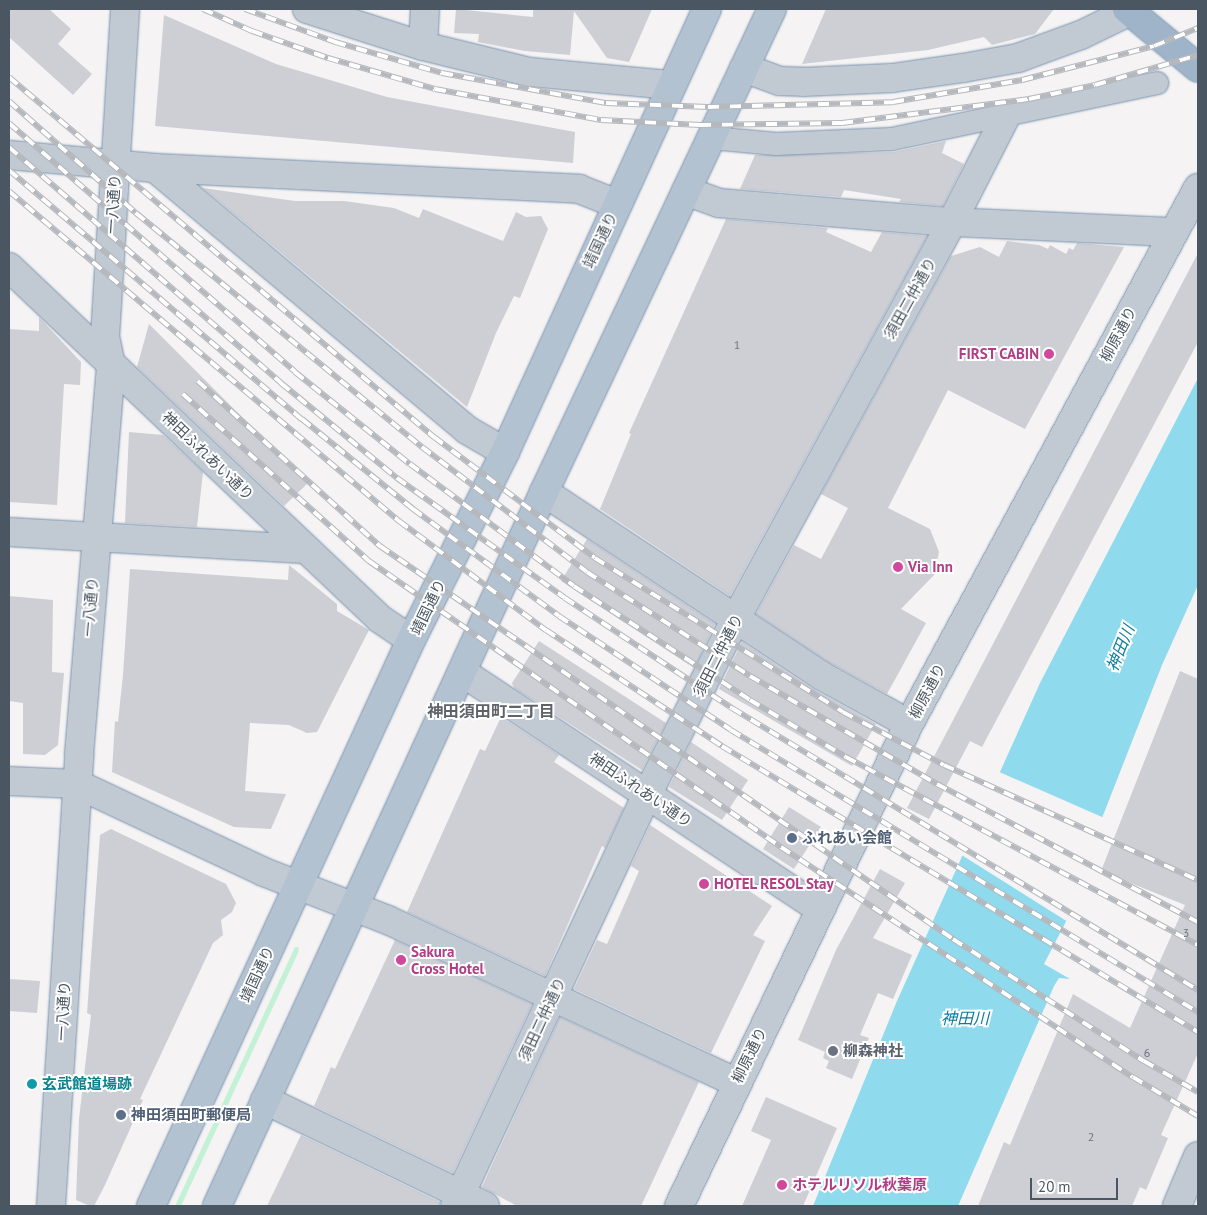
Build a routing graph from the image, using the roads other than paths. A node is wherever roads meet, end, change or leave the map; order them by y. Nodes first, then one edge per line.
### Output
1 (125, 9) edge
2 (306, 9) edge
3 (425, 9) edge
4 (707, 9) edge
5 (772, 9) edge
6 (1128, 10) edge
7 (423, 46) junction
8 (744, 68) junction
9 (1198, 68) edge
10 (1157, 83) dead end
11 (671, 85) junction
12 (1006, 116) junction
13 (712, 138) junction
14 (9, 156) edge
15 (116, 164) junction
16 (155, 168) junction
17 (1198, 188) edge
18 (686, 191) junction
19 (617, 204) junction
20 (952, 222) junction
21 (1173, 232) junction
22 (9, 267) edge
23 (111, 365) junction
24 (505, 452) junction
25 (544, 492) junction
26 (9, 532) edge
27 (97, 538) junction
28 (305, 549) junction
29 (735, 620) junction
30 (412, 640) junction
31 (462, 672) junction
32 (909, 724) junction
33 (9, 781) edge
34 (77, 784) junction
35 (647, 795) junction
36 (298, 886) junction
37 (353, 906) junction
38 (820, 909) junction
39 (553, 994) junction
40 (736, 1082) junction
41 (265, 1100) junction
42 (1198, 1156) edge
43 (458, 1201) edge
44 (51, 1206) edge
45 (151, 1206) edge
46 (216, 1206) edge
47 (485, 1206) edge
48 (679, 1206) edge
49 (1177, 1206) edge

1 - 15 street, 一八通り
2 - 7 street
3 - 7 street
4 - 11 main road, 靖国通り
5 - 8 main road
6 - 8 street
6 - 9 highway
7 - 11 street
8 - 13 main road
10 - 12 street
11 - 19 main road, 靖国通り
12 - 13 street
12 - 20 street, 須田二仲通り
13 - 18 main road
14 - 15 street
15 - 16 street
15 - 23 street, 一八通り
16 - 19 street
16 - 24 street
17 - 21 street, 柳原通り
18 - 20 street
18 - 25 main road
19 - 24 main road, 靖国通り
20 - 21 street
20 - 29 street, 須田二仲通り
21 - 32 street, 柳原通り
22 - 23 street, 神田ふれあい通り
23 - 27 street, 一八通り
23 - 28 street, 神田ふれあい通り
24 - 30 main road, 靖国通り
25 - 29 street
25 - 31 main road
26 - 27 street
27 - 28 street
27 - 34 street, 一八通り
28 - 30 street, 神田ふれあい通り
29 - 32 street
29 - 35 street, 須田二仲通り
30 - 36 main road, 靖国通り
31 - 35 street, 神田ふれあい通り
31 - 37 main road
32 - 38 street, 柳原通り
33 - 34 street
34 - 36 street
34 - 44 street, 一八通り
35 - 38 street, 神田ふれあい通り
35 - 39 street, 須田二仲通り
36 - 37 street
36 - 45 main road, 靖国通り
37 - 39 street
37 - 41 main road
38 - 40 street, 柳原通り
39 - 40 street
39 - 43 street, 須田二仲通り
40 - 48 street, 柳原通り
41 - 43 street
41 - 46 main road
42 - 49 street
43 - 47 street

